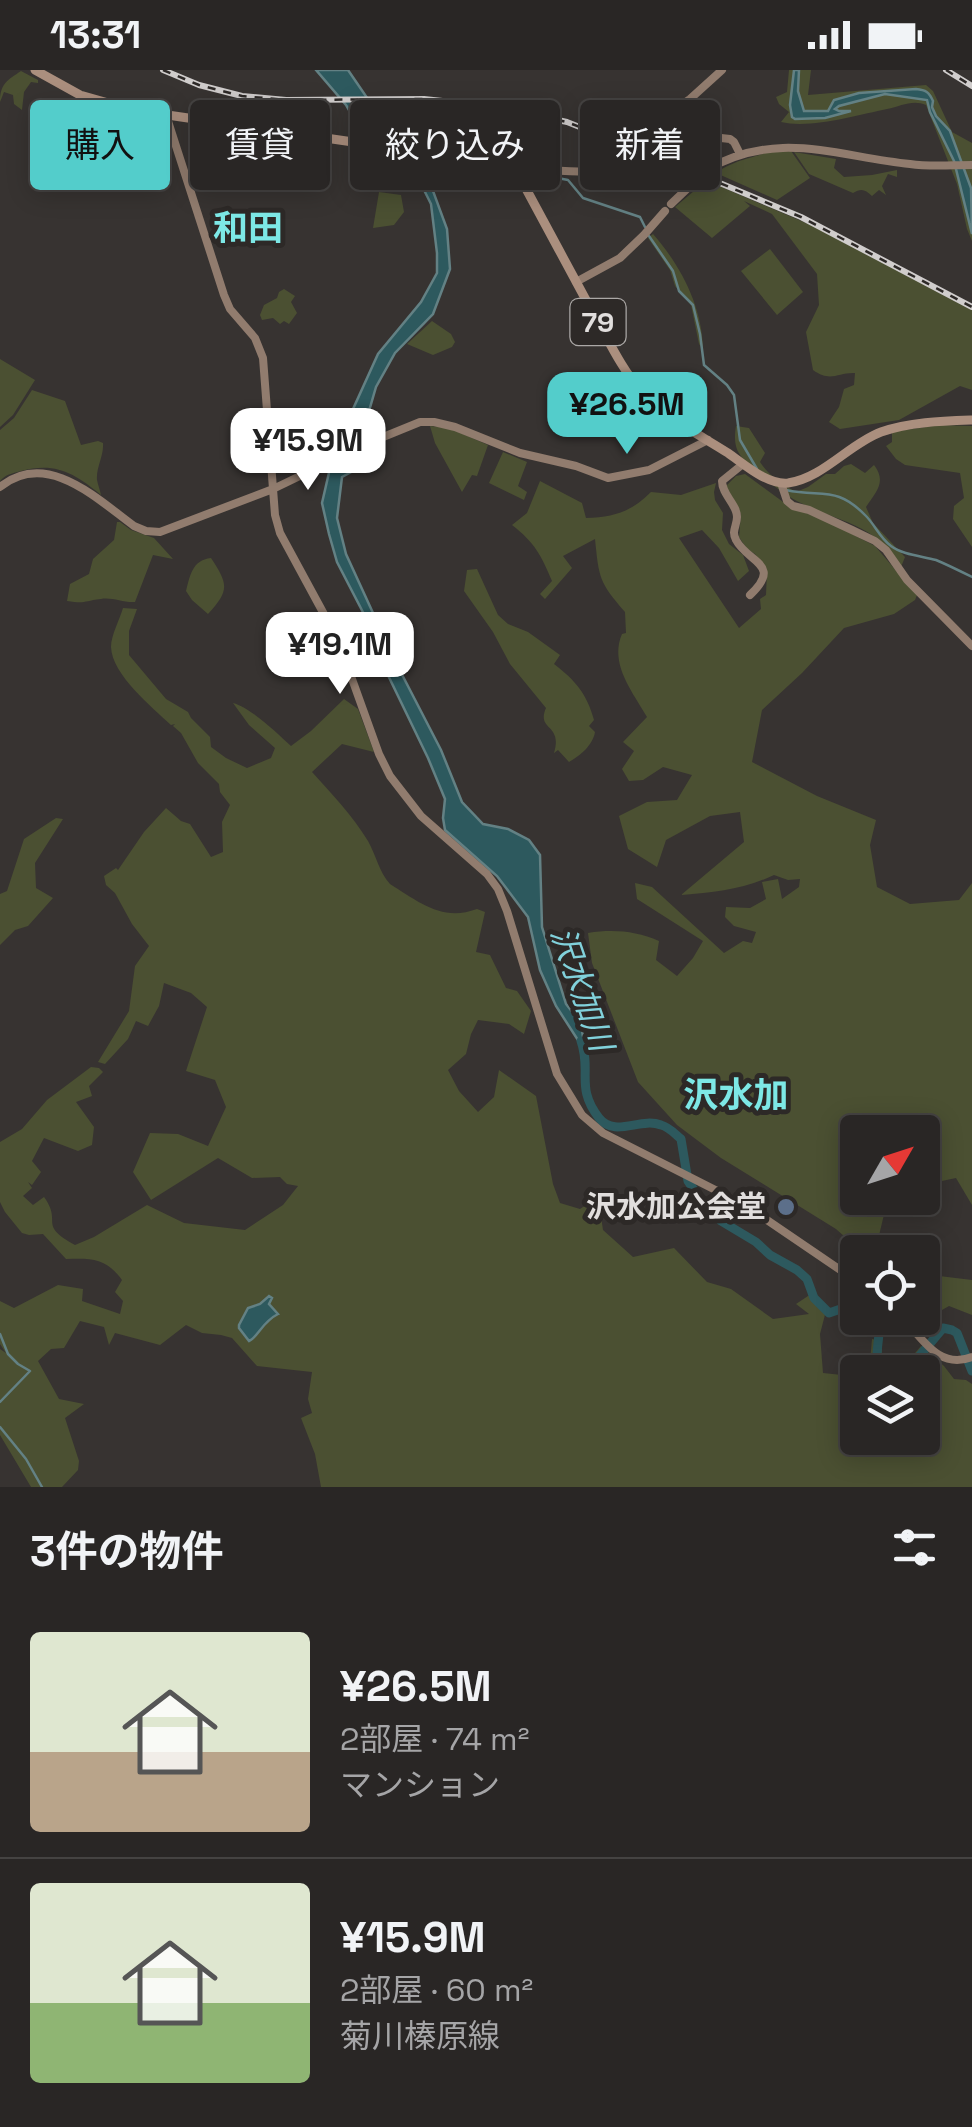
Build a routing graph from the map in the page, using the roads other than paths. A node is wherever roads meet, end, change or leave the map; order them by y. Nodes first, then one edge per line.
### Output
1 (34, 70) edge
2 (722, 70) edge
3 (95, 100) edge
4 (689, 100) edge
5 (170, 116) edge
6 (170, 127) edge
7 (720, 138) edge
8 (350, 144) edge
9 (740, 154) junction
10 (720, 163) edge
11 (970, 165) edge
12 (525, 190) edge
13 (686, 190) tunnel mouth
14 (576, 282) junction
15 (972, 420) edge
16 (708, 440) junction
17 (743, 464) junction
18 (781, 484) junction
19 (0, 487) edge
20 (272, 489) junction
21 (750, 595) dead end
22 (972, 646) edge
23 (840, 1270) edge
24 (919, 1335) edge
25 (968, 1359) edge

1 - 3 main road
2 - 4 main road
5 - 8 main road
6 - 20 main road
7 - 9 main road
9 - 10 main road
9 - 11 main road
12 - 14 main road, 79
13 - 14 main road
14 - 16 main road, 79
15 - 18 main road
16 - 17 main road, 79
16 - 20 main road
17 - 18 main road, 79
17 - 21 main road
18 - 22 main road
19 - 20 main road
20 - 23 main road
24 - 25 main road

